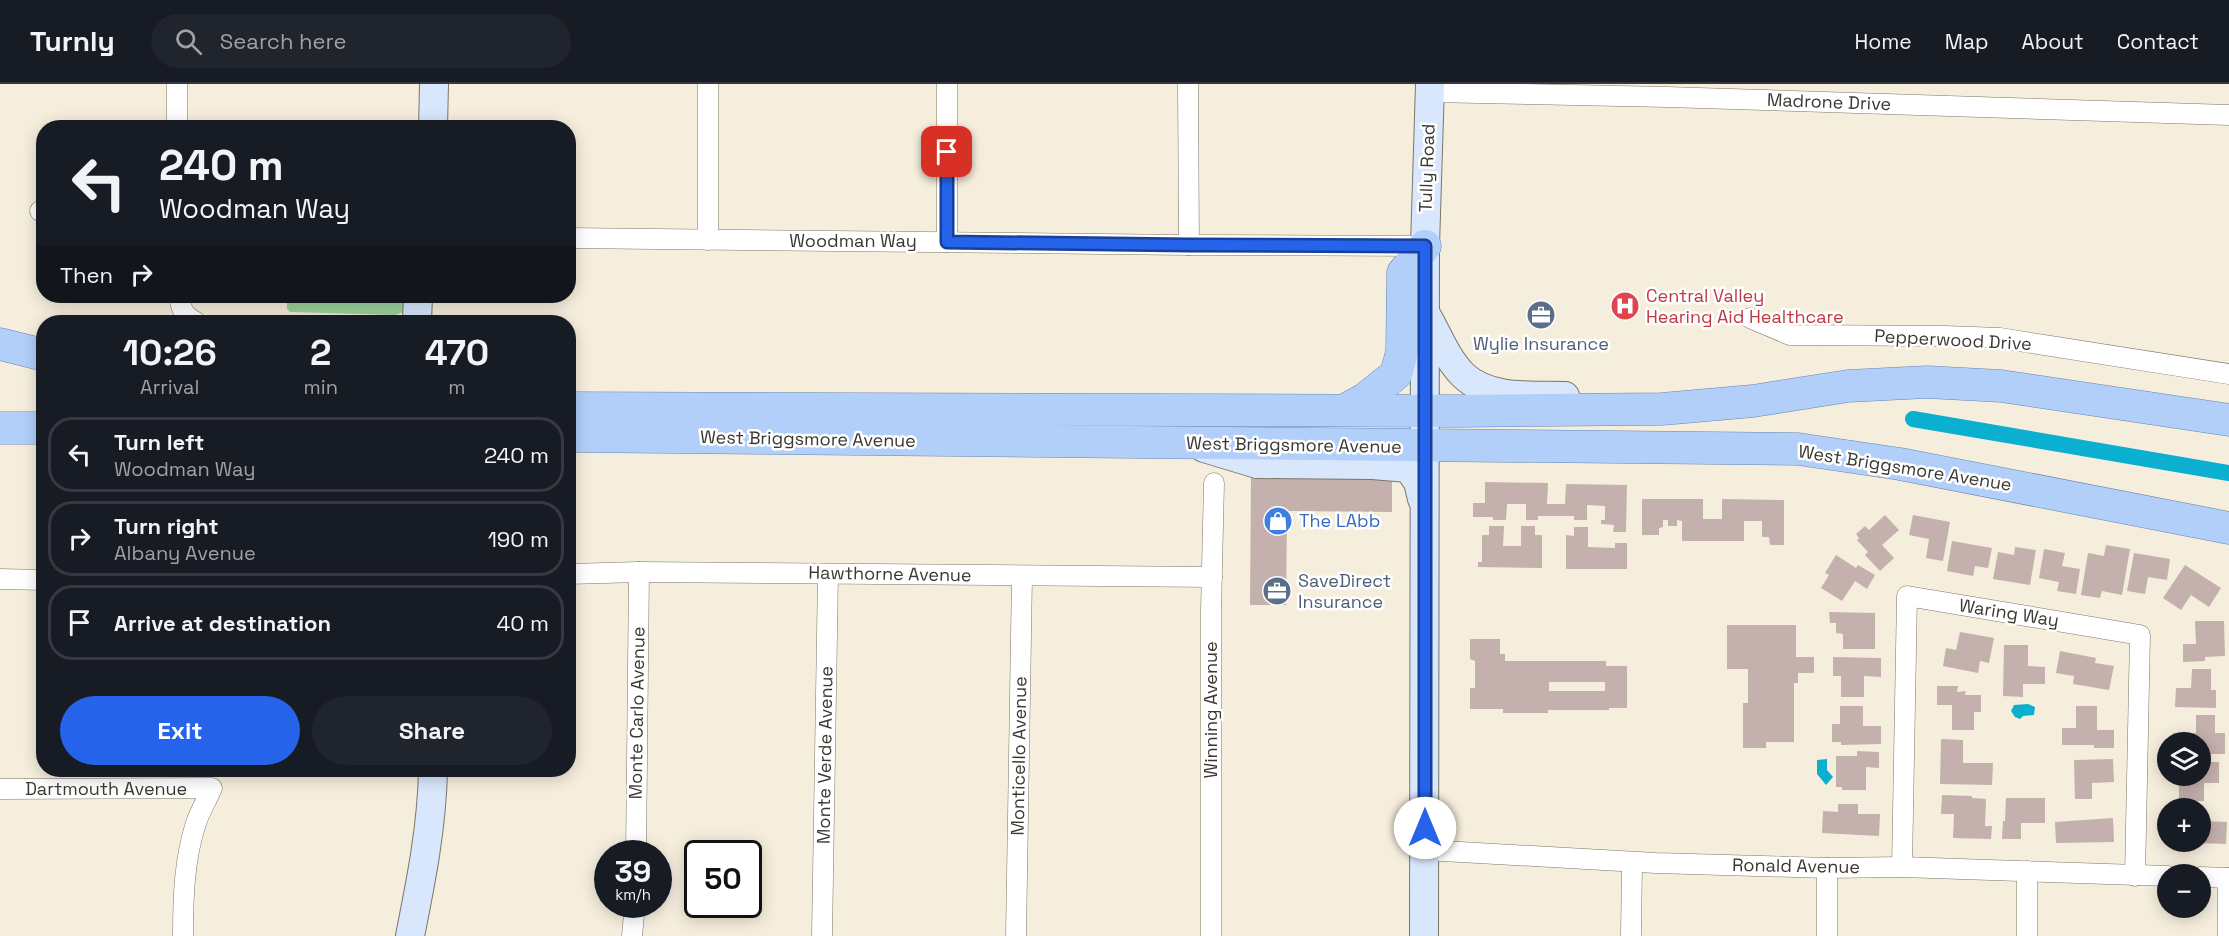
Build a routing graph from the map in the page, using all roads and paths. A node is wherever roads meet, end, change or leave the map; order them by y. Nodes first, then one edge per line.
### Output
1 (177, 84) edge
2 (434, 84) edge
3 (708, 84) edge
4 (947, 84) edge
5 (1188, 84) edge
6 (1430, 88) edge
7 (1667, 90) edge
8 (2229, 115) edge
9 (177, 120) edge
10 (433, 120) edge
11 (576, 238) edge
12 (708, 240) junction
13 (947, 242) junction
14 (1189, 245) junction
15 (1425, 246) junction
16 (1426, 314) junction
17 (1750, 318) dead end
18 (0, 344) edge
19 (36, 353) edge
20 (2229, 374) edge
21 (1848, 386) junction
22 (576, 392) edge
23 (691, 407) junction
24 (576, 408) edge
25 (1344, 410) junction
26 (1425, 410) junction
27 (2229, 420) edge
28 (0, 428) edge
29 (36, 428) edge
30 (576, 436) edge
31 (1190, 444) junction
32 (1425, 447) junction
33 (1214, 483) dead end
34 (1425, 510) junction
35 (2229, 528) edge
36 (639, 572) junction
37 (576, 574) edge
38 (828, 574) junction
39 (1022, 576) junction
40 (1212, 577) junction
41 (0, 579) edge
42 (36, 580) edge
43 (433, 777) edge
44 (0, 789) edge
45 (636, 840) edge
46 (1425, 850) junction
47 (1632, 862) junction
48 (1902, 867) junction
49 (1827, 868) junction
50 (2027, 871) junction
51 (2135, 876) junction
52 (2157, 876) edge
53 (2211, 877) edge
54 (2229, 878) edge
55 (634, 918) edge
56 (183, 936) edge
57 (410, 936) edge
58 (632, 936) edge
59 (822, 936) edge
60 (1016, 936) edge
61 (1211, 936) edge
62 (1424, 936) edge
63 (1631, 936) edge
64 (1827, 936) edge
65 (2027, 936) edge
66 (2228, 936) edge

1 - 9 street
2 - 10 main road
3 - 12 street
4 - 13 street
5 - 14 street
6 - 7 street, Madrone Drive
6 - 15 main road, Tully Road
7 - 8 street, Madrone Drive
11 - 12 street, Woodman Way
12 - 13 street, Woodman Way
13 - 14 street, Woodman Way
14 - 15 street, Woodman Way
15 - 16 main road, Tully Road
15 - 25 main road
16 - 21 main road
16 - 26 main road, Tully Road
17 - 20 street, Pepperwood Drive
18 - 19 main road
21 - 26 main road, West Briggsmore Avenue
21 - 27 main road, West Briggsmore Avenue
22 - 23 main road
23 - 24 main road, West Briggsmore Avenue
23 - 25 main road, West Briggsmore Avenue
25 - 26 main road, West Briggsmore Avenue
26 - 32 main road, Tully Road
28 - 29 main road
30 - 31 main road, West Briggsmore Avenue
31 - 32 main road, West Briggsmore Avenue
31 - 34 main road
32 - 34 main road, Tully Road
32 - 35 main road, West Briggsmore Avenue
33 - 40 street, Winning Avenue
34 - 46 main road, Tully Road
36 - 37 street, Hawthorne Avenue
36 - 38 street, Hawthorne Avenue
36 - 45 street, Monte Carlo Avenue
38 - 39 street, Hawthorne Avenue
38 - 59 street, Monte Verde Avenue
39 - 40 street, Hawthorne Avenue
39 - 60 street, Monticello Avenue
40 - 61 street, Winning Avenue
41 - 42 street
43 - 57 main road
44 - 56 street, Dartmouth Avenue
46 - 47 street, Ronald Avenue
46 - 62 main road, Tully Road
47 - 49 street, Ronald Avenue
47 - 63 street
48 - 49 street, Ronald Avenue
48 - 50 street, Ronald Avenue
48 - 51 street, Waring Way
49 - 64 street
50 - 51 street, Ronald Avenue
50 - 65 street
51 - 52 street, Ronald Avenue
53 - 54 street
54 - 66 street
55 - 58 street

